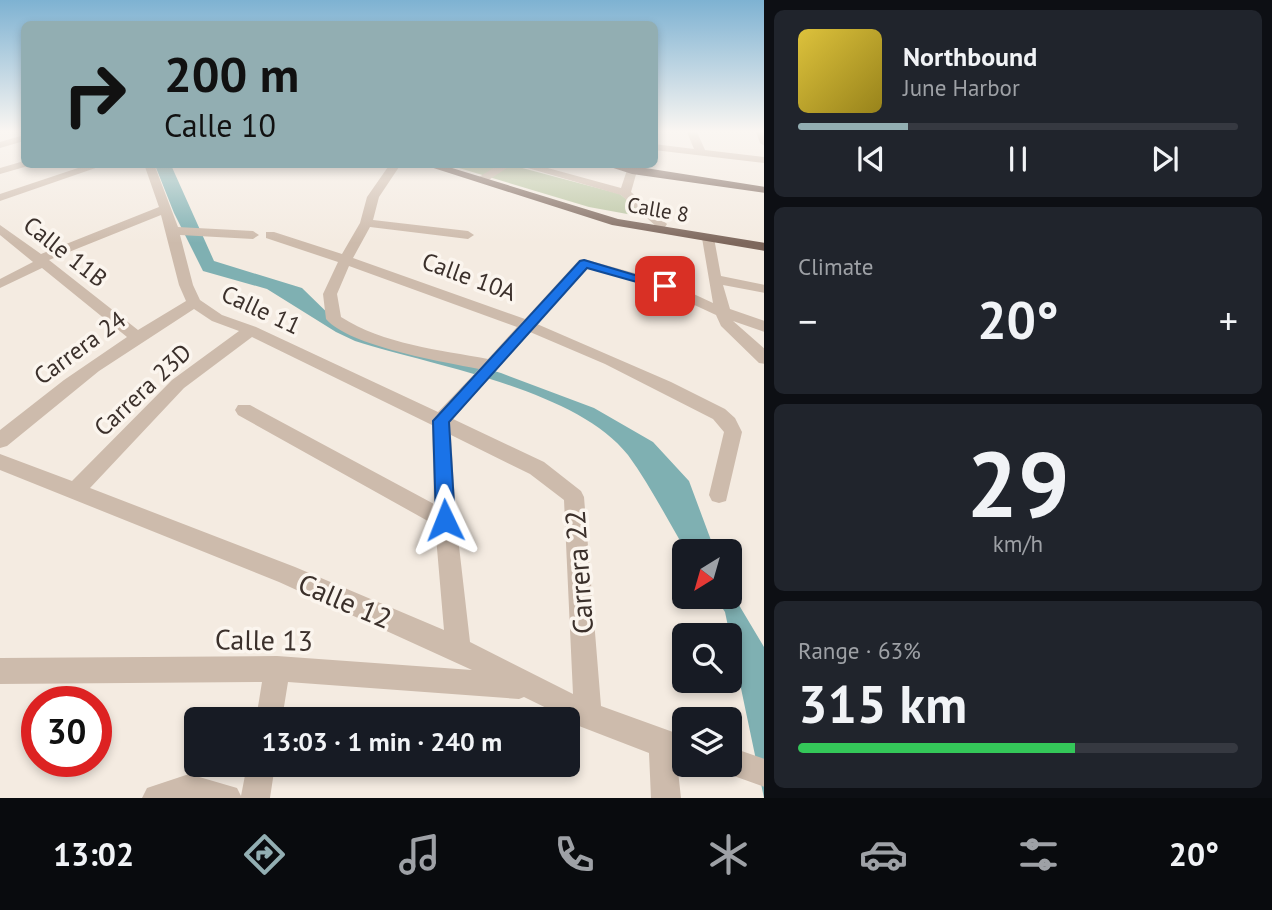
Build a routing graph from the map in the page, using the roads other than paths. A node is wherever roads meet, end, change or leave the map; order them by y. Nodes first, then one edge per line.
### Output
1 (86, 169) edge
2 (151, 169) edge
3 (392, 169) edge
4 (443, 169) edge
5 (456, 169) edge
6 (499, 169) edge
7 (538, 169) edge
8 (633, 169) edge
9 (641, 169) edge
10 (483, 179) junction
11 (764, 188) edge
12 (625, 193) junction
13 (0, 198) edge
14 (165, 209) junction
15 (366, 223) junction
16 (661, 224) junction
17 (1, 231) edge
18 (173, 231) junction
19 (253, 235) dead end
20 (270, 235) dead end
21 (468, 235) dead end
22 (764, 237) edge
23 (708, 238) junction
24 (764, 247) edge
25 (346, 260) junction
26 (40, 261) junction
27 (714, 279) junction
28 (0, 284) edge
29 (764, 289) edge
30 (194, 302) junction
31 (723, 312) junction
32 (526, 325) junction
33 (764, 327) edge
34 (251, 330) junction
35 (136, 336) junction
36 (762, 353) edge
37 (486, 370) junction
38 (244, 410) dead end
39 (441, 421) junction
40 (0, 441) edge
41 (0, 462) edge
42 (75, 491) junction
43 (719, 495) dead end
44 (445, 520) junction
45 (458, 650) junction
46 (277, 669) junction
47 (0, 671) edge
48 (526, 686) junction
49 (271, 707) edge
50 (588, 717) junction
51 (672, 747) edge
52 (672, 754) edge
53 (742, 765) edge
54 (764, 773) edge
55 (259, 777) edge
56 (157, 798) edge
57 (227, 798) edge
58 (255, 798) edge
59 (666, 798) edge

1 - 13 street
2 - 14 street, Calle 11
3 - 15 street
4 - 23 main road, Calle 8
5 - 10 main road, Calle 8
6 - 10 street
7 - 12 street
8 - 12 street
9 - 11 main road
10 - 16 main road, Calle 8
12 - 16 street
14 - 18 street, Calle 11
14 - 26 street
15 - 21 street
15 - 25 street
16 - 22 main road, Calle 8
17 - 26 street, Calle 11B
18 - 19 street
18 - 30 street, Calle 11
20 - 25 street, Calle 10A
23 - 24 main road, Calle 8
23 - 27 street
25 - 32 street, Calle 10A
25 - 37 street
26 - 28 street
26 - 35 street, Calle 11B
27 - 29 street
27 - 31 street
30 - 34 street, Calle 11
30 - 35 street, Carrera 24
31 - 32 street
31 - 33 street
31 - 36 street
32 - 37 street
32 - 43 street, Calle 10A
34 - 39 street, Calle 11
34 - 42 street, Carrera 23D
35 - 40 street, Carrera 24
37 - 39 street
38 - 44 street
39 - 44 street
39 - 50 street, Carrera 22
41 - 42 street, Calle 12
42 - 45 street, Calle 12
44 - 45 street
45 - 48 street, Calle 12
46 - 47 street, Calle 13
46 - 48 street, Calle 13
46 - 49 street
48 - 50 street, Calle 12
50 - 51 street, Calle 12
52 - 59 street
53 - 54 street
55 - 58 street
56 - 57 street

